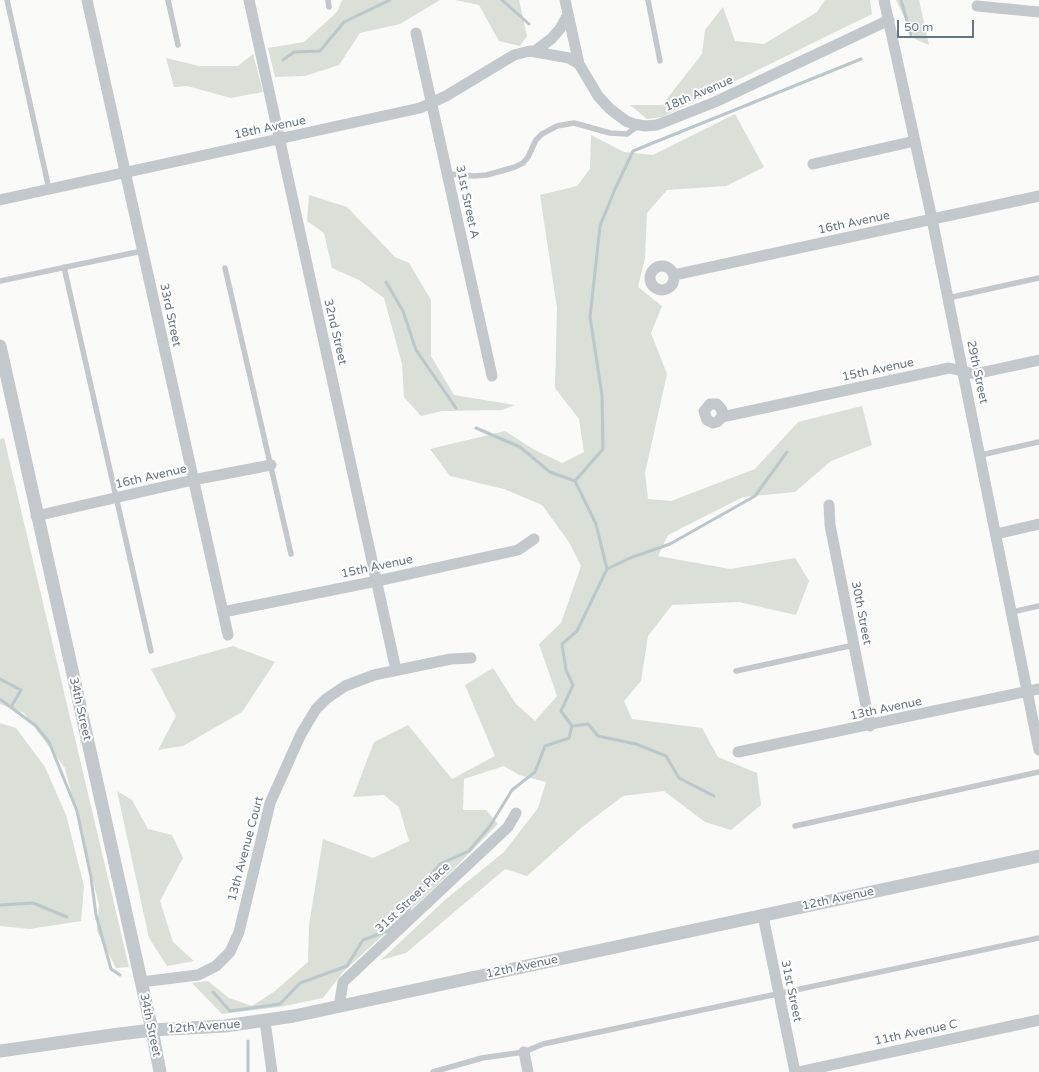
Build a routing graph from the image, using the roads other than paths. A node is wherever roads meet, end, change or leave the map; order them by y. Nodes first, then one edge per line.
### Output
1 (7, 0) edge
2 (87, 0) edge
3 (168, 0) edge
4 (249, 0) edge
5 (328, 0) edge
6 (565, 0) edge
7 (648, 0) edge
8 (884, 0) edge
9 (977, 6) dead end
10 (329, 7) dead end
11 (1039, 12) edge
12 (568, 14) junction
13 (888, 20) junction
14 (416, 33) dead end
15 (178, 45) dead end
16 (535, 51) junction
17 (660, 61) dead end
18 (579, 64) junction
19 (432, 103) junction
20 (639, 125) junction
21 (278, 139) junction
22 (915, 141) junction
23 (813, 164) dead end
24 (125, 172) junction
25 (447, 174) junction
26 (49, 189) junction
27 (1039, 196) edge
28 (0, 200) edge
29 (932, 219) junction
30 (142, 251) junction
31 (64, 267) junction
32 (225, 268) dead end
33 (674, 275) dead end
34 (1039, 278) edge
35 (0, 281) edge
36 (948, 298) junction
37 (0, 346) edge
38 (1039, 360) edge
39 (963, 371) junction
40 (492, 376) dead end
41 (722, 417) dead end
42 (1039, 442) edge
43 (981, 455) junction
44 (271, 465) junction
45 (193, 480) junction
46 (117, 498) junction
47 (829, 505) dead end
48 (36, 516) junction
49 (1039, 524) edge
50 (996, 534) junction
51 (534, 539) dead end
52 (291, 554) dead end
53 (377, 581) junction
54 (1039, 606) edge
55 (223, 612) junction
56 (1012, 612) junction
57 (228, 635) dead end
58 (854, 645) junction
59 (151, 652) dead end
60 (471, 658) dead end
61 (396, 670) junction
62 (736, 671) dead end
63 (1039, 689) edge
64 (1027, 692) junction
65 (870, 726) junction
66 (1039, 750) edge
67 (738, 752) dead end
68 (1039, 772) edge
69 (516, 813) dead end
70 (795, 826) dead end
71 (1039, 856) edge
72 (763, 916) junction
73 (1039, 938) edge
74 (141, 982) junction
75 (778, 994) junction
76 (339, 1007) junction
77 (1039, 1020) edge
78 (265, 1021) junction
79 (152, 1030) junction
80 (0, 1051) edge
81 (524, 1052) junction
82 (160, 1072) edge
83 (272, 1072) edge
84 (433, 1072) edge
85 (528, 1072) edge
86 (795, 1072) edge
87 (799, 1072) edge

1 - 26 lane
2 - 24 street, 33rd Street
3 - 15 lane
4 - 21 street, 32nd Street
5 - 10 lane
6 - 12 street
7 - 17 lane
8 - 13 street, 29th Street
9 - 11 street
12 - 16 street, 18th Avenue
12 - 18 street
13 - 20 street, 18th Avenue
13 - 22 street, 29th Street
14 - 19 street, 31st Street A
16 - 18 street, 18th Avenue
16 - 19 street, 18th Avenue
18 - 20 street, 18th Avenue
19 - 21 street, 18th Avenue
19 - 25 street, 31st Street A
20 - 25 lane
21 - 24 street, 18th Avenue
21 - 53 street, 32nd Street
22 - 23 street
22 - 29 street, 29th Street
24 - 26 street, 18th Avenue
24 - 30 street, 33rd Street
25 - 40 street, 31st Street A
26 - 28 street, 18th Avenue
27 - 29 street, 16th Avenue
29 - 33 street, 16th Avenue
29 - 36 street, 29th Street
30 - 31 lane
30 - 45 street, 33rd Street
31 - 35 lane
31 - 46 lane
32 - 44 lane
34 - 36 lane
36 - 39 street, 29th Street
37 - 48 street, 34th Street
38 - 39 street, 15th Avenue
39 - 41 street, 15th Avenue
39 - 43 street, 29th Street
42 - 43 lane
43 - 50 street, 29th Street
44 - 45 street, 16th Avenue
44 - 52 lane
45 - 46 street, 16th Avenue
45 - 55 street, 33rd Street
46 - 48 street, 16th Avenue
46 - 59 lane
47 - 58 street, 30th Street
48 - 74 street, 34th Street
49 - 50 street
50 - 56 street, 29th Street
51 - 53 street, 15th Avenue
53 - 55 street, 15th Avenue
53 - 61 street, 32nd Street
54 - 56 lane
55 - 57 street, 33rd Street
56 - 64 street, 29th Street
58 - 62 lane
58 - 65 street, 30th Street
60 - 61 street, 13th Avenue Court
61 - 74 street, 13th Avenue Court
63 - 64 street, 13th Avenue
64 - 65 street, 13th Avenue
64 - 66 street, 29th Street
65 - 67 street, 13th Avenue
68 - 70 lane
69 - 76 street, 31st Street Place
71 - 72 street, 12th Avenue
72 - 75 street, 31st Street
72 - 76 street, 12th Avenue
73 - 75 lane
74 - 79 street, 34th Street
75 - 81 lane
75 - 86 street, 31st Street
76 - 78 street, 12th Avenue
77 - 87 street, 11th Avenue C
78 - 79 street, 12th Avenue
78 - 83 street
79 - 80 street, 12th Avenue
79 - 82 street, 34th Street
81 - 84 lane
81 - 85 street

